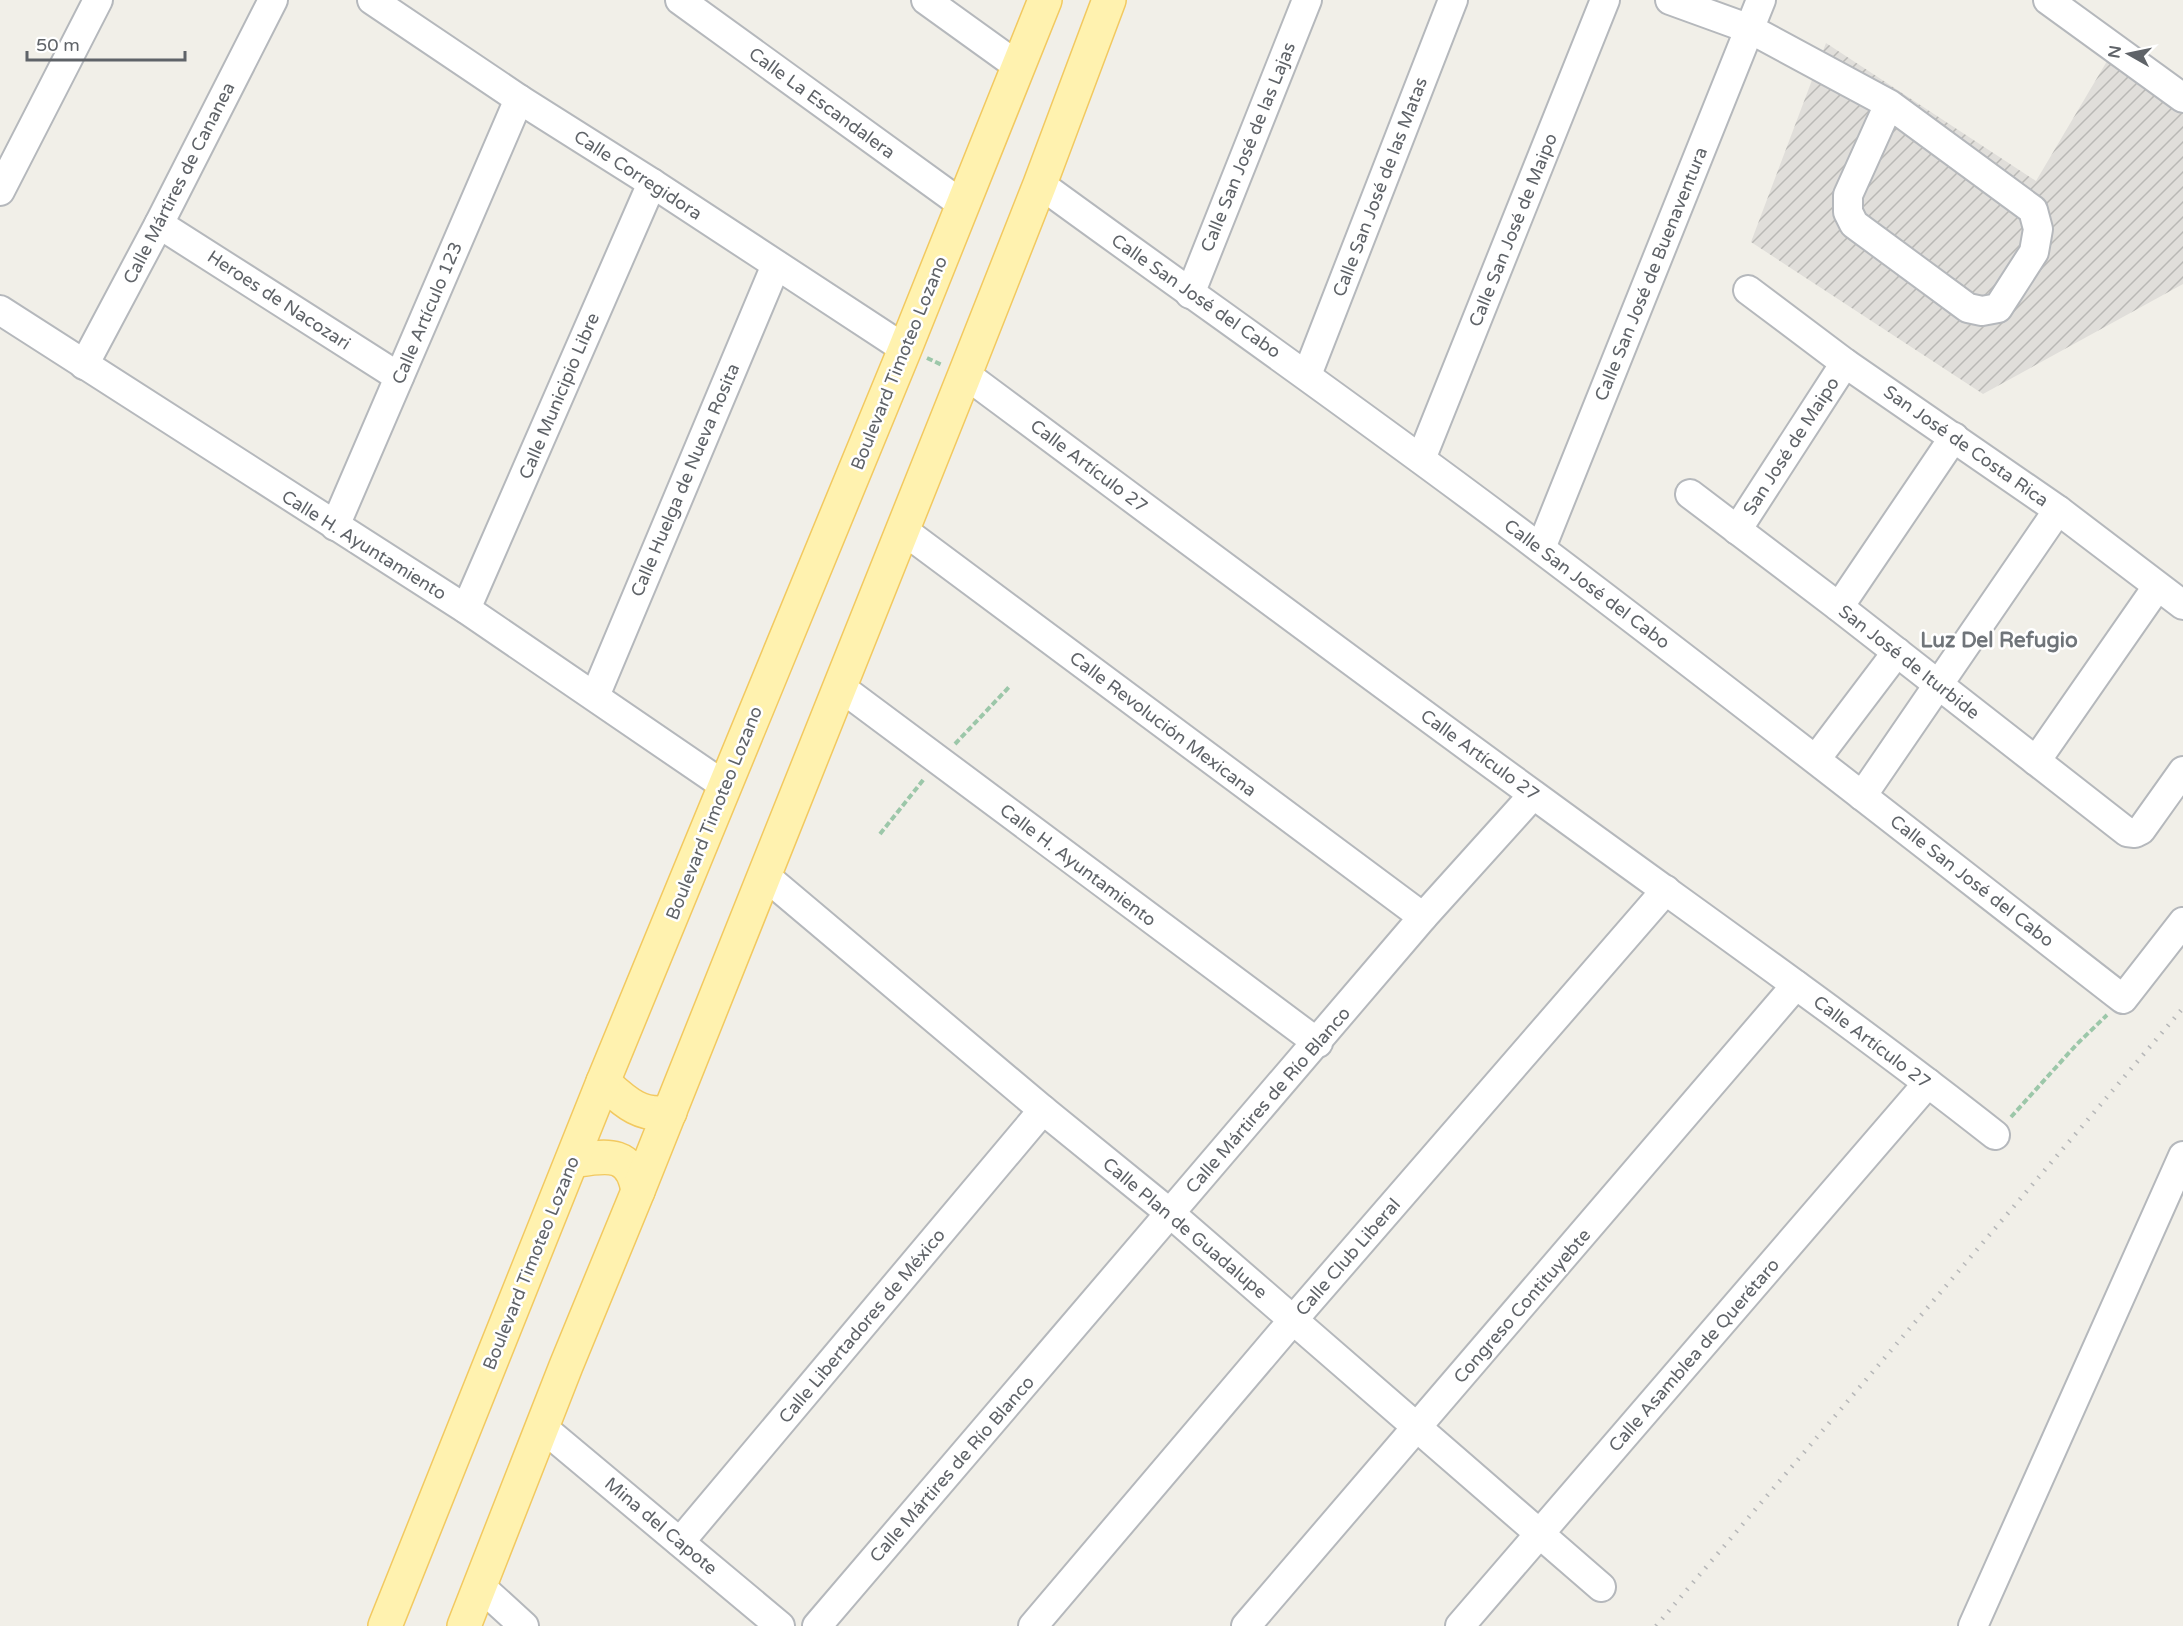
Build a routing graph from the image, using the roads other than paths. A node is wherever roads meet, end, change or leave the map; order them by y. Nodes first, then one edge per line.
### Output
1 (98, 0) edge
2 (273, 0) edge
3 (372, 0) edge
4 (680, 0) edge
5 (926, 0) edge
6 (1045, 0) edge
7 (1109, 0) edge
8 (1307, 0) edge
9 (1453, 0) edge
10 (1605, 0) edge
11 (1670, 0) edge
12 (1761, 0) edge
13 (2048, 0) edge
14 (1750, 29) junction
15 (1019, 67) junction
16 (2183, 98) edge
17 (519, 99) junction
18 (1889, 104) junction
19 (652, 183) junction
20 (1040, 184) junction
21 (0, 191) edge
22 (963, 205) junction
23 (159, 224) junction
24 (776, 265) junction
25 (1748, 290) dead end
26 (1190, 294) junction
27 (0, 310) edge
28 (905, 349) junction
29 (1845, 363) junction
30 (84, 365) junction
31 (965, 374) junction
32 (1307, 375) junction
33 (399, 377) junction
34 (1954, 437) junction
35 (1421, 459) junction
36 (1690, 494) dead end
37 (2058, 510) junction
38 (335, 526) junction
39 (903, 530) junction
40 (1737, 530) junction
41 (1541, 548) junction
42 (2157, 586) junction
43 (2183, 605) edge
44 (1839, 607) junction
45 (466, 609) junction
46 (1897, 652) junction
47 (1937, 684) junction
48 (839, 686) junction
49 (595, 696) junction
50 (1816, 759) junction
51 (2036, 761) junction
52 (2183, 771) edge
53 (725, 786) junction
54 (1533, 795) junction
55 (1862, 796) junction
56 (764, 875) junction
57 (1666, 890) junction
58 (1423, 917) junction
59 (2183, 922) edge
60 (1796, 985) junction
61 (1318, 1043) junction
62 (603, 1082) junction
63 (1928, 1083) junction
64 (1043, 1110) junction
65 (670, 1112) junction
66 (1995, 1135) road end
67 (2183, 1156) edge
68 (572, 1161) junction
69 (638, 1191) junction
70 (1171, 1214) junction
71 (1293, 1320) junction
72 (542, 1427) junction
73 (1418, 1427) junction
74 (1541, 1533) junction
75 (680, 1542) junction
76 (480, 1586) junction
77 (1601, 1587) dead end
78 (385, 1626) edge
79 (464, 1626) edge
80 (524, 1626) edge
81 (780, 1626) edge
82 (817, 1626) edge
83 (1033, 1626) edge
84 (1246, 1626) edge
85 (1460, 1626) edge
86 (1973, 1626) edge

1 - 21 street
2 - 23 street, Calle Mártires de Cananea
3 - 17 street, Calle Corregidora
4 - 22 street, Calle La Escandalera
5 - 15 street
6 - 15 main road, Boulevard Timoteo Lozano
7 - 20 main road
8 - 26 street, Calle San José de las Lajas
9 - 32 street, Calle San José de las Matas
10 - 35 street, Calle San José de Maipo
11 - 14 street
12 - 14 street, Calle San José de Buenaventura
13 - 16 street
14 - 18 street
14 - 41 street, Calle San José de Buenaventura
15 - 22 main road, Boulevard Timoteo Lozano
17 - 19 street, Calle Corregidora
17 - 33 street, Calle Artículo 123
18 - 18 street
19 - 24 street, Calle Corregidora
19 - 45 street, Calle Municipio Libre
20 - 26 street, Calle San José del Cabo
20 - 31 main road
22 - 28 main road, Boulevard Timoteo Lozano
23 - 30 street, Calle Mártires de Cananea
23 - 33 street, Heroes de Nacozari
24 - 28 street, Calle Corregidora
24 - 49 street, Calle Huelga de Nueva Rosita
25 - 29 street, San José de Costa Rica
26 - 32 street, Calle San José del Cabo
27 - 30 street, Calle H. Ayuntamiento
28 - 53 main road, Boulevard Timoteo Lozano
29 - 34 street, San José de Costa Rica
29 - 40 street, San José de Maipo
30 - 38 street, Calle H. Ayuntamiento
31 - 39 main road
31 - 54 street, Calle Artículo 27
32 - 35 street, Calle San José del Cabo
33 - 38 street, Calle Artículo 123
34 - 37 street, San José de Costa Rica
34 - 44 street
35 - 41 street, Calle San José del Cabo
36 - 40 street, San José de Iturbide
37 - 42 street, San José de Costa Rica
37 - 47 street
38 - 45 street, Calle H. Ayuntamiento
39 - 48 main road
39 - 58 street, Calle Revolución Mexicana
40 - 44 street, San José de Iturbide
41 - 50 street, Calle San José del Cabo
42 - 43 street, San José de Costa Rica
42 - 51 street
44 - 46 street, San José de Iturbide
45 - 49 street, Calle H. Ayuntamiento
46 - 47 street, San José de Iturbide
46 - 50 street
47 - 51 street, San José de Iturbide
47 - 55 street
48 - 56 main road
48 - 61 street, Calle H. Ayuntamiento
49 - 53 street, Calle H. Ayuntamiento
50 - 55 street, Calle San José del Cabo
51 - 52 street, San José de Iturbide
53 - 62 main road, Boulevard Timoteo Lozano
54 - 57 street, Calle Artículo 27
54 - 58 street, Calle Mártires de Río Blanco
55 - 59 street, Calle San José del Cabo
56 - 64 street, Calle Plan de Guadalupe
56 - 65 main road
57 - 60 street, Calle Artículo 27
57 - 71 street, Calle Club Liberal
58 - 61 street, Calle Mártires de Río Blanco
60 - 63 street, Calle Artículo 27
60 - 73 street, Congreso Contituyebte
61 - 70 street, Calle Mártires de Río Blanco
62 - 65 main road
62 - 68 main road, Boulevard Timoteo Lozano
63 - 66 street, Calle Artículo 27
63 - 74 street, Calle Asamblea de Querétaro
64 - 70 street, Calle Plan de Guadalupe
64 - 75 street, Calle Libertadores de México
65 - 69 main road
67 - 86 street
68 - 69 main road
68 - 78 main road, Boulevard Timoteo Lozano
69 - 72 main road
70 - 71 street, Calle Plan de Guadalupe
70 - 82 street, Calle Mártires de Río Blanco
71 - 73 street, Calle Plan de Guadalupe
71 - 83 street, Calle Club Liberal
72 - 75 street, Mina del Capote
72 - 76 main road
73 - 74 street, Calle Plan de Guadalupe
73 - 84 street, Congreso Contituyebte
74 - 77 street, Calle Plan de Guadalupe
74 - 85 street, Calle Asamblea de Querétaro
75 - 81 street, Mina del Capote
76 - 79 main road
76 - 80 street

